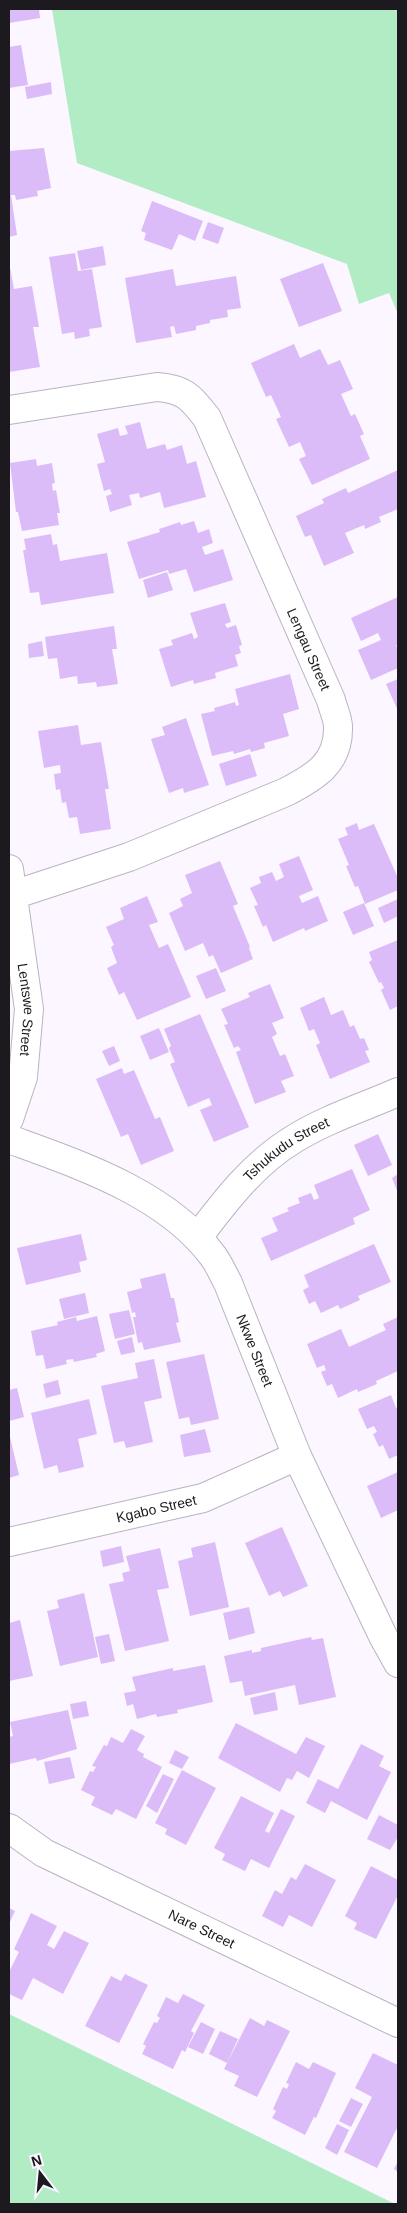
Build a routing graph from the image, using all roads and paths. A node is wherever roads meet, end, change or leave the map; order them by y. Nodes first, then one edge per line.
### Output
1 (9, 410) edge
2 (11, 882) edge
3 (398, 1092) edge
4 (9, 1119) edge
5 (9, 1139) edge
6 (198, 1237) junction
7 (297, 1456) junction
8 (9, 1542) edge
9 (398, 1663) edge
10 (9, 1828) edge
11 (398, 2022) edge

1 - 2 street, Lengau Street
2 - 4 street, Lentswe Street
3 - 6 street, Tshukudu Street
5 - 6 street, Nkwe Street
6 - 7 street, Nkwe Street
7 - 8 street, Kgabo Street
7 - 9 street, Nkwe Street
10 - 11 street, Nare Street

